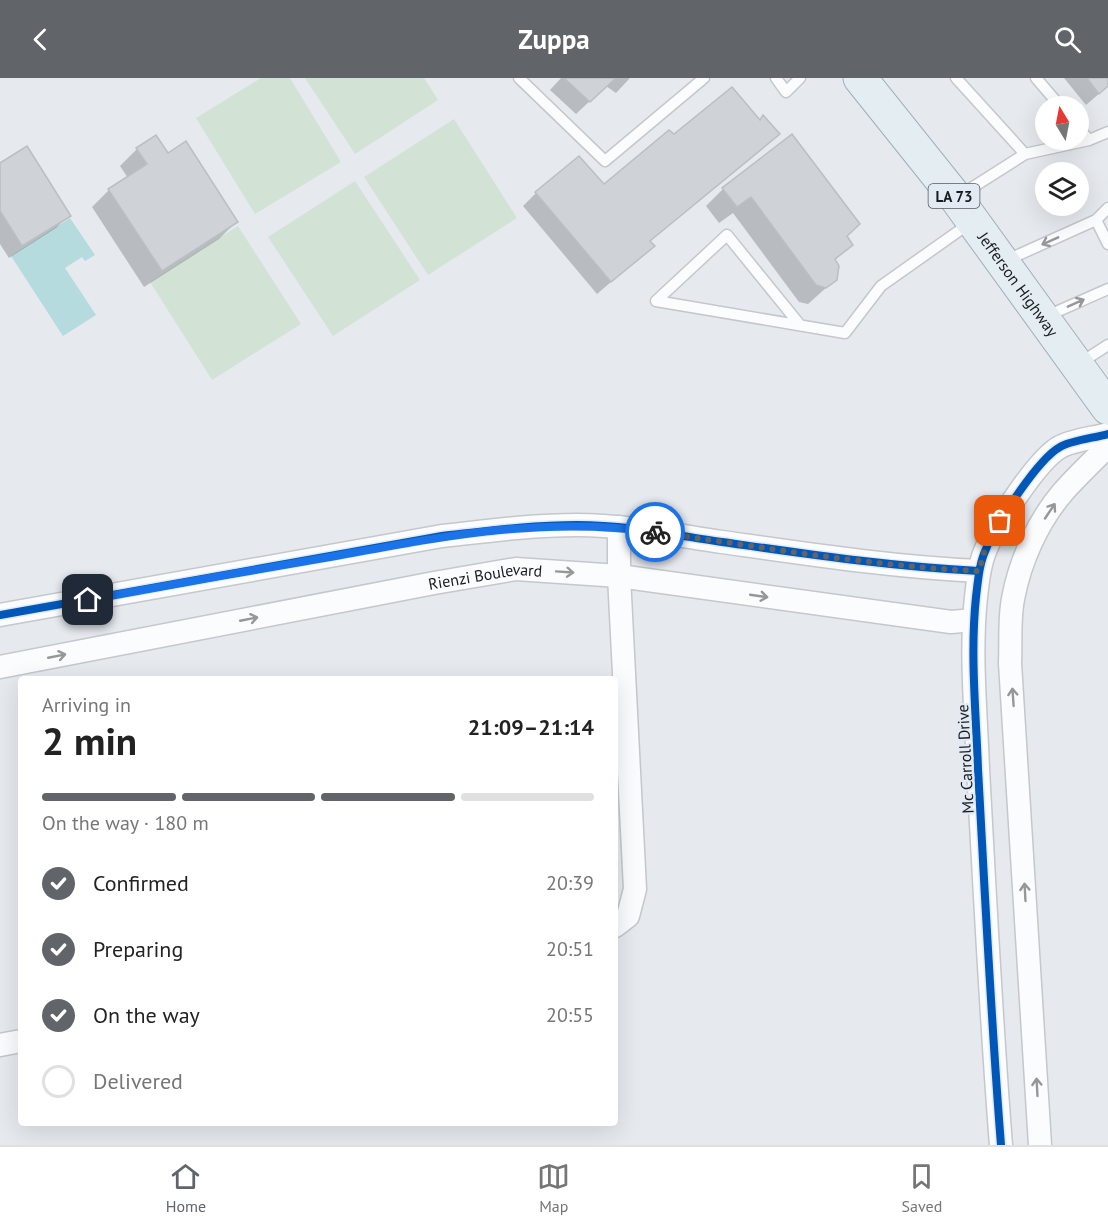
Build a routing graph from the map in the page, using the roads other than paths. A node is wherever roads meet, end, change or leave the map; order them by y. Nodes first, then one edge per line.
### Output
1 (519, 78) edge
2 (704, 78) edge
3 (776, 78) edge
4 (800, 78) edge
5 (860, 78) edge
6 (956, 78) edge
7 (1036, 78) edge
8 (1051, 96) edge
9 (1108, 132) edge
10 (1089, 140) edge
11 (1043, 150) edge
12 (1025, 154) junction
13 (1108, 208) edge
14 (964, 209) junction
15 (1096, 220) junction
16 (1108, 244) edge
17 (1004, 262) junction
18 (1108, 289) edge
19 (1044, 318) junction
20 (800, 325) junction
21 (1108, 345) edge
22 (1077, 365) junction
23 (1108, 408) edge
24 (1108, 434) edge
25 (1108, 446) edge
26 (619, 527) junction
27 (979, 571) junction
28 (618, 576) junction
29 (0, 615) edge
30 (974, 620) junction
31 (0, 667) edge
32 (621, 921) edge
33 (18, 1042) edge
34 (0, 1045) edge
35 (1001, 1145) edge
36 (1040, 1145) edge

1 - 2 lane
3 - 4 lane
5 - 14 main road, Jefferson Highway / LA 73
6 - 12 lane
7 - 8 lane
9 - 10 lane
11 - 12 lane
12 - 14 lane
13 - 15 lane
14 - 17 main road, Jefferson Highway / LA 73
14 - 20 lane
15 - 16 lane
15 -> 17 lane
17 - 19 main road, Jefferson Highway / LA 73
19 -> 18 lane
19 - 22 main road, Jefferson Highway / LA 73
20 - 20 lane
21 - 22 lane
22 - 23 main road, Jefferson Highway / LA 73
24 - 27 street, Mc Carroll Drive
36 -> 25 street
26 - 27 street
26 - 28 street
26 - 29 street
27 - 30 street, Mc Carroll Drive
28 -> 30 street, Rienzi Boulevard
31 -> 28 street, Rienzi Boulevard
28 - 32 street
30 - 35 street, Mc Carroll Drive
33 - 34 street

